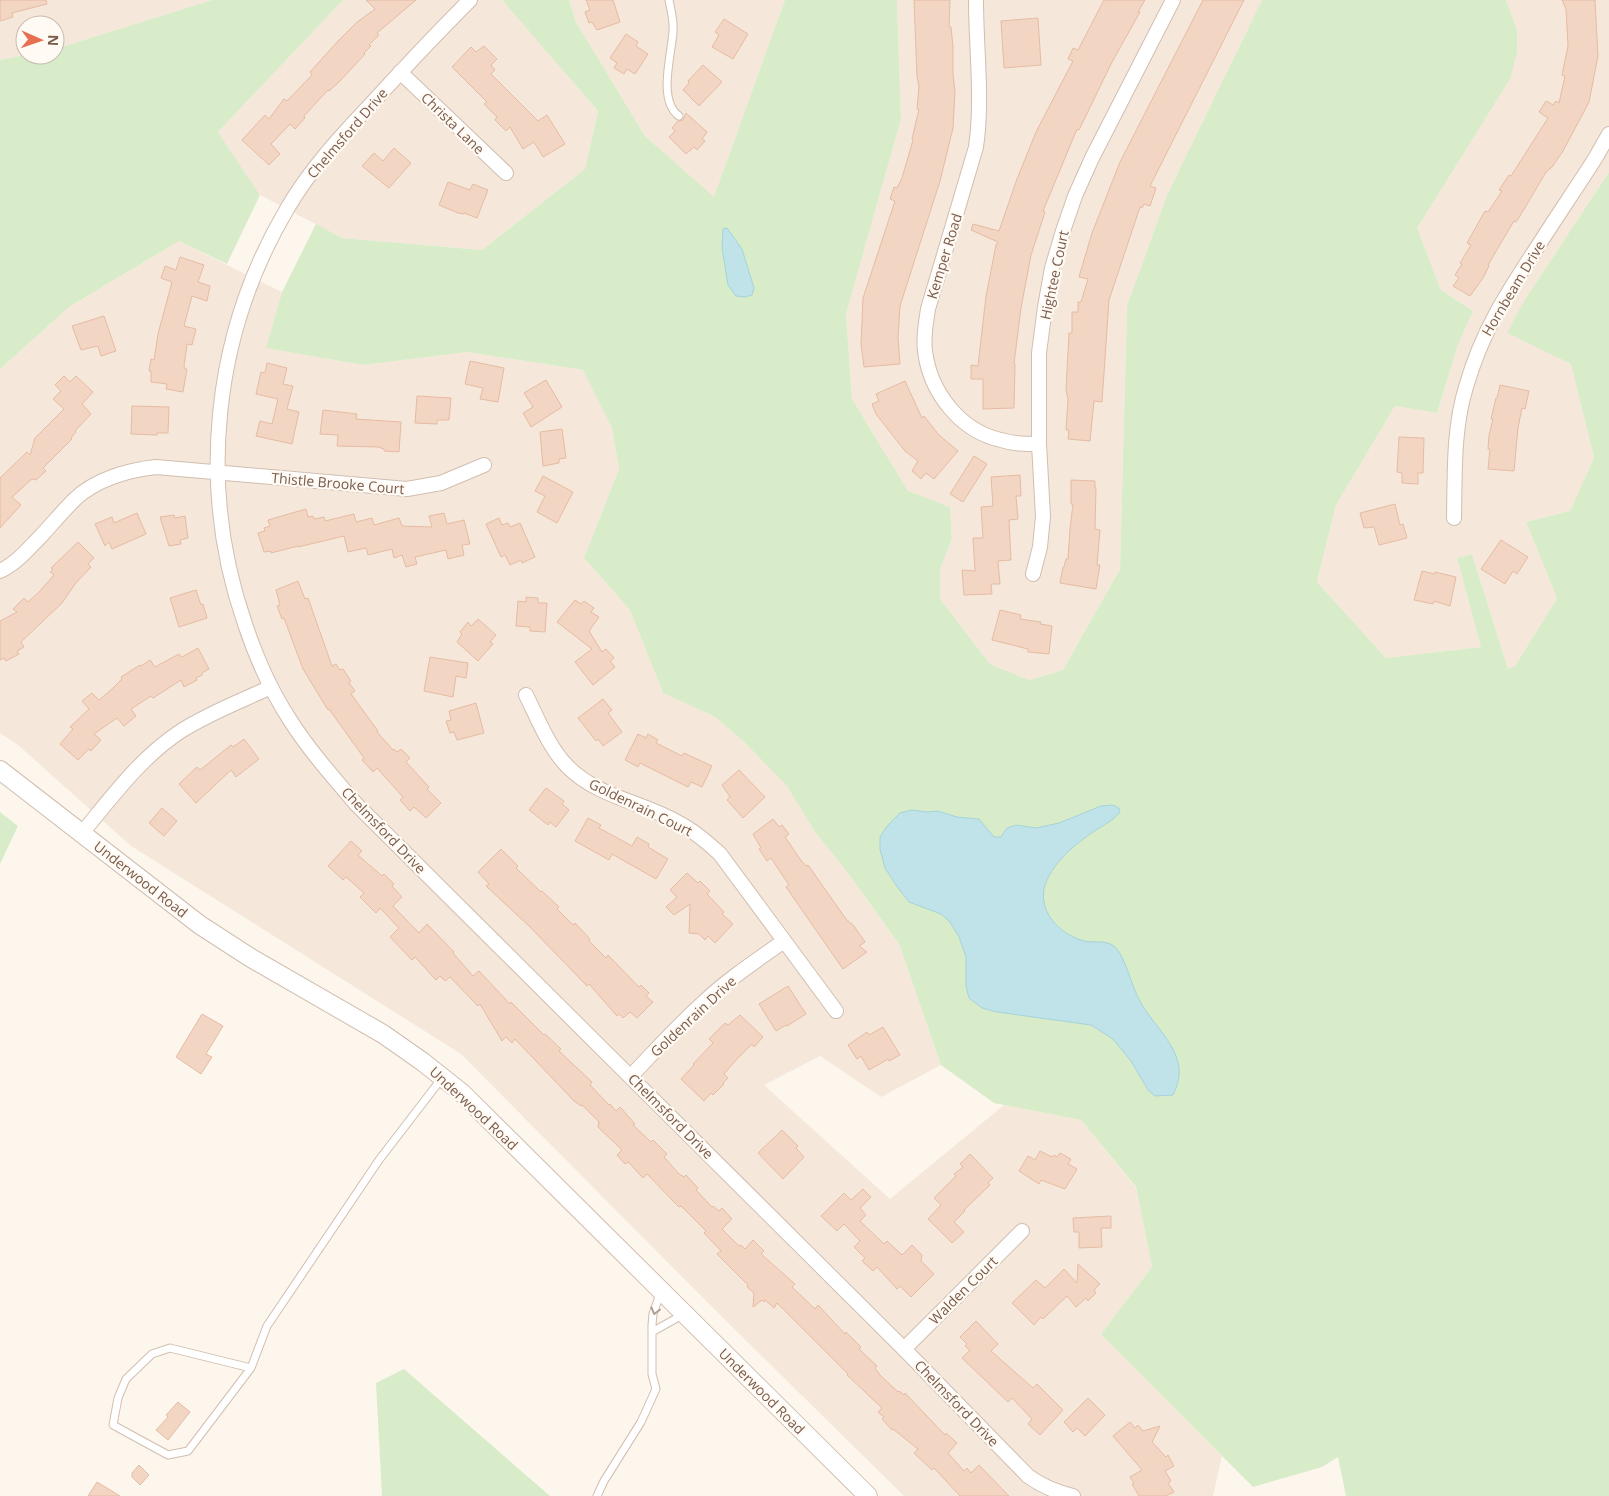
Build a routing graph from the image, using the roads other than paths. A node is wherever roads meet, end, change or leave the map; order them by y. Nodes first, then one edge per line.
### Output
1 (470, 0) edge
2 (669, 0) edge
3 (976, 0) edge
4 (1173, 0) edge
5 (400, 72) junction
6 (679, 116) dead end
7 (1609, 134) edge
8 (506, 173) dead end
9 (1039, 444) junction
10 (484, 465) dead end
11 (217, 472) junction
12 (1454, 518) dead end
13 (0, 571) edge
14 (1032, 574) dead end
15 (271, 687) junction
16 (526, 695) dead end
17 (0, 770) edge
18 (82, 833) junction
19 (784, 942) junction
20 (836, 1011) dead end
21 (631, 1076) junction
22 (443, 1078) junction
23 (1022, 1231) dead end
24 (661, 1290) junction
25 (684, 1314) junction
26 (652, 1332) junction
27 (904, 1349) junction
28 (251, 1368) junction
29 (597, 1496) edge
30 (868, 1496) edge
31 (1073, 1496) edge

1 - 5 street, Chelmsford Drive
2 - 6 lane
3 - 9 street, Kemper Road
4 - 9 street, Hightee Court
5 - 8 street, Christa Lane
5 - 11 street, Chelmsford Drive
7 - 12 street, Hornbeam Drive
9 - 14 street, Hightee Court
10 - 11 street, Thistle Brooke Court
11 - 13 street, Thistle Brooke Court
11 - 15 street, Chelmsford Drive
15 - 18 street
15 - 21 street, Chelmsford Drive
16 - 19 street, Goldenrain Court
17 - 18 street, Underwood Road
18 - 22 street, Underwood Road
19 - 20 street, Goldenrain Court
19 - 21 street, Goldenrain Drive
21 - 27 street, Chelmsford Drive
22 - 24 street, Underwood Road
22 - 28 lane
23 - 27 street, Walden Court
24 - 25 street, Underwood Road
24 -> 26 lane
25 - 26 lane
25 - 30 street, Underwood Road
26 - 29 lane
27 - 31 street, Chelmsford Drive
28 - 28 lane

